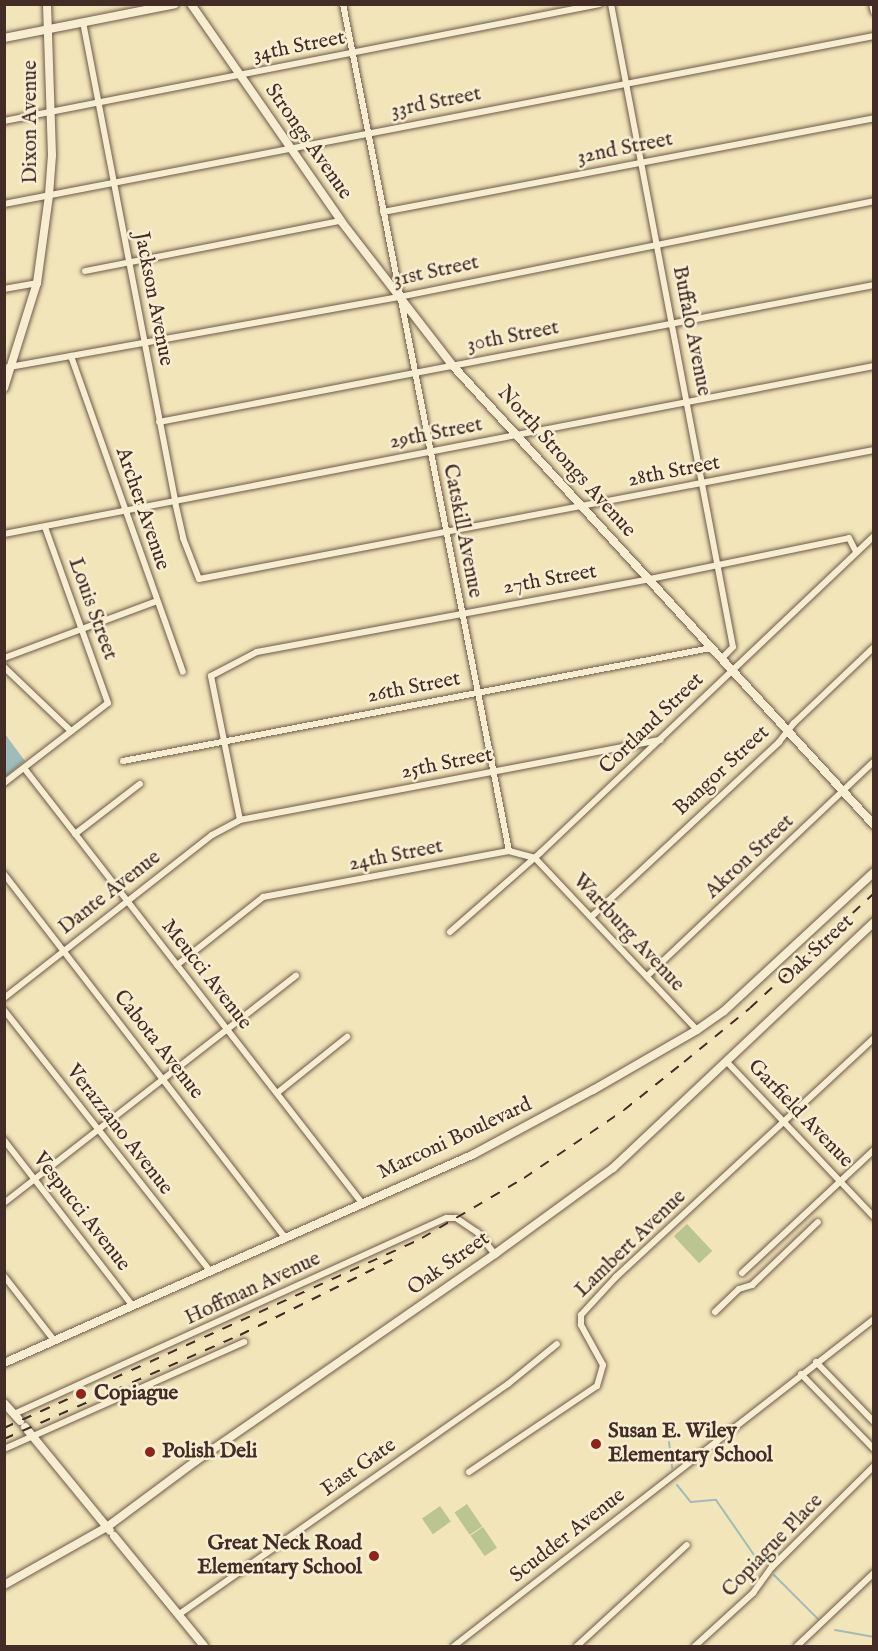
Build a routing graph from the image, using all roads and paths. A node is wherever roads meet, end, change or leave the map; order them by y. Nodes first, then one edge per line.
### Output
1 (47, 4) edge
2 (175, 4) edge
3 (191, 4) edge
4 (344, 4) edge
5 (600, 4) edge
6 (611, 4) edge
7 (872, 4) edge
8 (873, 12) edge
9 (83, 22) junction
10 (48, 29) junction
11 (873, 36) edge
12 (4, 38) edge
13 (353, 53) junction
14 (239, 75) junction
15 (627, 83) junction
16 (97, 103) junction
17 (51, 112) junction
18 (873, 118) edge
19 (4, 121) edge
20 (368, 133) junction
21 (289, 148) junction
22 (642, 163) junction
23 (114, 182) junction
24 (49, 195) junction
25 (873, 201) edge
26 (4, 204) edge
27 (383, 212) junction
28 (341, 221) junction
29 (658, 243) junction
30 (129, 262) junction
31 (85, 271) dead end
32 (37, 283) junction
33 (873, 285) edge
34 (4, 289) edge
35 (399, 297) junction
36 (672, 322) junction
37 (144, 342) junction
38 (71, 356) junction
39 (453, 366) junction
40 (873, 366) edge
41 (8, 368) edge
42 (415, 373) junction
43 (4, 388) edge
44 (688, 402) junction
45 (159, 422) junction
46 (518, 435) junction
47 (873, 450) edge
48 (430, 452) junction
49 (704, 482) junction
50 (174, 502) junction
51 (581, 507) junction
52 (125, 511) junction
53 (45, 527) junction
54 (446, 532) junction
55 (4, 534) edge
56 (873, 536) edge
57 (855, 548) junction
58 (717, 565) junction
59 (199, 579) joint
60 (650, 579) junction
61 (157, 601) junction
62 (461, 612) junction
63 (81, 629) junction
64 (873, 647) edge
65 (711, 648) junction
66 (4, 658) edge
67 (721, 659) junction
68 (4, 667) edge
69 (731, 671) junction
70 (183, 672) dead end
71 (477, 693) junction
72 (71, 731) junction
73 (787, 732) junction
74 (660, 740) junction
75 (224, 741) junction
76 (123, 761) dead end
77 (873, 761) edge
78 (24, 768) junction
79 (492, 772) junction
80 (4, 783) edge
81 (140, 784) dead end
82 (841, 791) junction
83 (240, 820) junction
84 (873, 825) edge
85 (75, 834) junction
86 (509, 851) junction
87 (535, 858) junction
88 (873, 872) edge
89 (4, 874) edge
90 (127, 900) junction
91 (591, 917) junction
92 (873, 922) edge
93 (450, 932) dead end
94 (64, 950) junction
95 (177, 965) junction
96 (296, 976) dead end
97 (647, 976) junction
98 (4, 998) edge
99 (4, 1010) edge
100 (228, 1030) junction
101 (697, 1030) junction
102 (347, 1037) dead end
103 (873, 1038) edge
104 (726, 1061) junction
105 (162, 1079) junction
106 (277, 1093) junction
107 (784, 1122) junction
108 (98, 1131) junction
109 (4, 1140) edge
110 (873, 1150) edge
111 (34, 1180) junction
112 (841, 1181) junction
113 (4, 1203) edge
114 (362, 1203) junction
115 (873, 1217) edge
116 (818, 1222) dead end
117 (285, 1237) junction
118 (495, 1254) junction
119 (209, 1270) junction
120 (742, 1273) dead end
121 (4, 1276) edge
122 (132, 1305) junction
123 (715, 1312) dead end
124 (873, 1319) edge
125 (53, 1339) junction
126 (244, 1342) dead end
127 (557, 1344) dead end
128 (816, 1362) junction
129 (4, 1363) edge
130 (801, 1374) junction
131 (4, 1403) edge
132 (20, 1421) junction
133 (873, 1422) edge
134 (33, 1437) junction
135 (4, 1449) edge
136 (873, 1449) edge
137 (873, 1466) edge
138 (469, 1472) dead end
139 (111, 1532) junction
140 (687, 1545) dead end
141 (873, 1573) edge
142 (4, 1585) edge
143 (178, 1615) junction
144 (204, 1647) edge
145 (454, 1647) edge
146 (577, 1647) edge
147 (695, 1647) edge
148 (797, 1647) edge

1 - 10 main road, Dixon Avenue
2 - 9 street
3 - 14 street, Strongs Avenue
4 - 13 street, Catskill Avenue
5 - 13 street, 34th Street
6 - 15 street, Buffalo Avenue
7 - 8 street
9 - 10 street
9 - 16 street, Jackson Avenue
10 - 12 street
10 - 17 main road, Dixon Avenue
11 - 15 street, 33rd Street
13 - 14 street, 34th Street
13 - 20 street, Catskill Avenue
14 - 16 street, 34th Street
14 - 21 street, Strongs Avenue
15 - 20 street, 33rd Street
15 - 22 street, Buffalo Avenue
16 - 17 street, 34th Street
16 - 23 street, Jackson Avenue
17 - 19 street, 34th Street
17 - 24 main road, Dixon Avenue
18 - 22 street, 32nd Street
20 - 21 street, 33rd Street
20 - 27 street, Catskill Avenue
21 - 23 street, 33rd Street
21 - 28 street, Strongs Avenue
22 - 27 street, 32nd Street
22 - 29 street, Buffalo Avenue
23 - 24 street, 33rd Street
23 - 30 street, Jackson Avenue
24 - 26 street, 33rd Street
24 - 32 main road, Dixon Avenue
25 - 29 street, 31st Street
27 - 35 street, Catskill Avenue
28 - 30 street
28 - 35 street, Strongs Avenue
29 - 35 street, 31st Street
29 - 36 street, Buffalo Avenue
30 - 31 street
30 - 37 street, Jackson Avenue
32 - 34 street
32 - 41 main road, Dixon Avenue
33 - 36 street, 30th Street
35 - 37 street, 31st Street
35 - 39 street, North Strongs Avenue
35 - 42 street, Catskill Avenue
36 - 39 street, 30th Street
36 - 44 street, Buffalo Avenue
37 - 38 street, 31st Street
37 - 45 street, Jackson Avenue
38 - 41 street, 31st Street
38 - 52 street, Archer Avenue
39 - 42 street, 30th Street
39 - 46 street, North Strongs Avenue
40 - 44 street, 29th Street
41 - 43 main road, Dixon Avenue
42 - 45 street, 30th Street
42 - 48 street, Catskill Avenue
44 - 46 street, 29th Street
44 - 49 street, Buffalo Avenue
45 - 50 street, Jackson Avenue
46 - 48 street, 29th Street
46 - 51 street, North Strongs Avenue
47 - 49 street, 28th Street
48 - 50 street, 29th Street
48 - 54 street, Catskill Avenue
49 - 51 street, 28th Street
49 - 58 street, Buffalo Avenue
50 - 52 street, 29th Street
50 - 59 street, Jackson Avenue
51 - 54 street, 28th Street
51 - 60 street, North Strongs Avenue
52 - 53 street, 29th Street
52 - 61 street, Archer Avenue
53 - 55 street, 29th Street
53 - 63 street, Louis Street
54 - 59 street, 28th Street
54 - 62 street, Catskill Avenue
56 - 57 street, Cortland Street
57 - 58 street, 27th Street
57 - 69 street, Cortland Street
58 - 60 street, 27th Street
58 - 67 street, Buffalo Avenue
60 - 62 street, 27th Street
60 - 65 street, North Strongs Avenue
61 - 63 street
61 - 70 street, Archer Avenue
62 - 71 street, Catskill Avenue
62 - 75 street, 27th Street
63 - 66 street
63 - 72 street, Louis Street
64 - 73 street, Bangor Street
65 - 67 street, North Strongs Avenue
65 - 71 street, 26th Street
67 - 69 street, North Strongs Avenue
68 - 72 street
69 - 73 street, North Strongs Avenue
69 - 74 street, Cortland Street
71 - 75 street, 26th Street
71 - 79 street, Catskill Avenue
72 - 78 street
73 - 82 street, North Strongs Avenue
73 - 91 street, Bangor Street
74 - 79 street, 25th Street
74 - 87 street, Cortland Street
75 - 76 street, 26th Street
75 - 83 street
77 - 82 street, Akron Street
78 - 80 street
78 - 85 street, Meucci Avenue
79 - 83 street, 25th Street
79 - 86 street, Catskill Avenue
81 - 85 street
82 - 84 street, North Strongs Avenue
82 - 97 street, Akron Street
83 - 90 street, Dante Avenue
85 - 90 street, Meucci Avenue
86 - 87 street, 24th Street
86 - 95 street, 24th Street
87 - 91 street, Wartburg Avenue
87 - 93 street, Cortland Street
88 - 101 street, Marconi Boulevard
89 - 94 street, Cabota Avenue
90 - 94 street, Dante Avenue
90 - 95 street, Meucci Avenue
91 - 97 street, Wartburg Avenue
92 - 104 main road, Oak Street
94 - 98 street, Dante Avenue
94 - 105 street, Cabota Avenue
95 - 100 street, Meucci Avenue
96 - 100 street
97 - 101 street, Wartburg Avenue
99 - 108 street, Verazzano Avenue
100 - 105 street
100 - 106 street, Meucci Avenue
101 - 114 street, Marconi Boulevard
102 - 106 street
103 - 107 street, Lambert Avenue
104 - 107 street, Garfield Avenue
104 - 118 main road, Oak Street
105 - 108 street
105 - 117 street, Cabota Avenue
106 - 114 street, Meucci Avenue
107 - 112 street, Garfield Avenue
107 - 138 street, Lambert Avenue
108 - 111 street
108 - 119 street, Verazzano Avenue
109 - 111 street, Vespucci Avenue
110 - 112 street
111 - 113 street
111 - 122 street, Vespucci Avenue
112 - 115 street, Garfield Avenue
112 - 120 street
114 - 117 street, Marconi Boulevard
116 - 123 street
117 - 119 street, Marconi Boulevard
118 - 132 street, Hoffman Avenue
118 - 139 main road, Oak Street
119 - 122 street, Marconi Boulevard
121 - 125 street
122 - 125 street, Marconi Boulevard
124 - 128 street, Scudder Avenue
125 - 129 street, Marconi Boulevard
126 - 134 street
127 - 143 street, East Gate
128 - 130 street, Scudder Avenue
128 - 133 street
130 - 136 street
130 - 145 street, Scudder Avenue
131 - 132 main road
132 - 134 main road
134 - 135 street
134 - 139 main road
137 - 147 street, Copiague Place
139 - 142 main road, Oak Street
139 - 143 main road
140 - 146 street
141 - 148 street
143 - 144 main road

